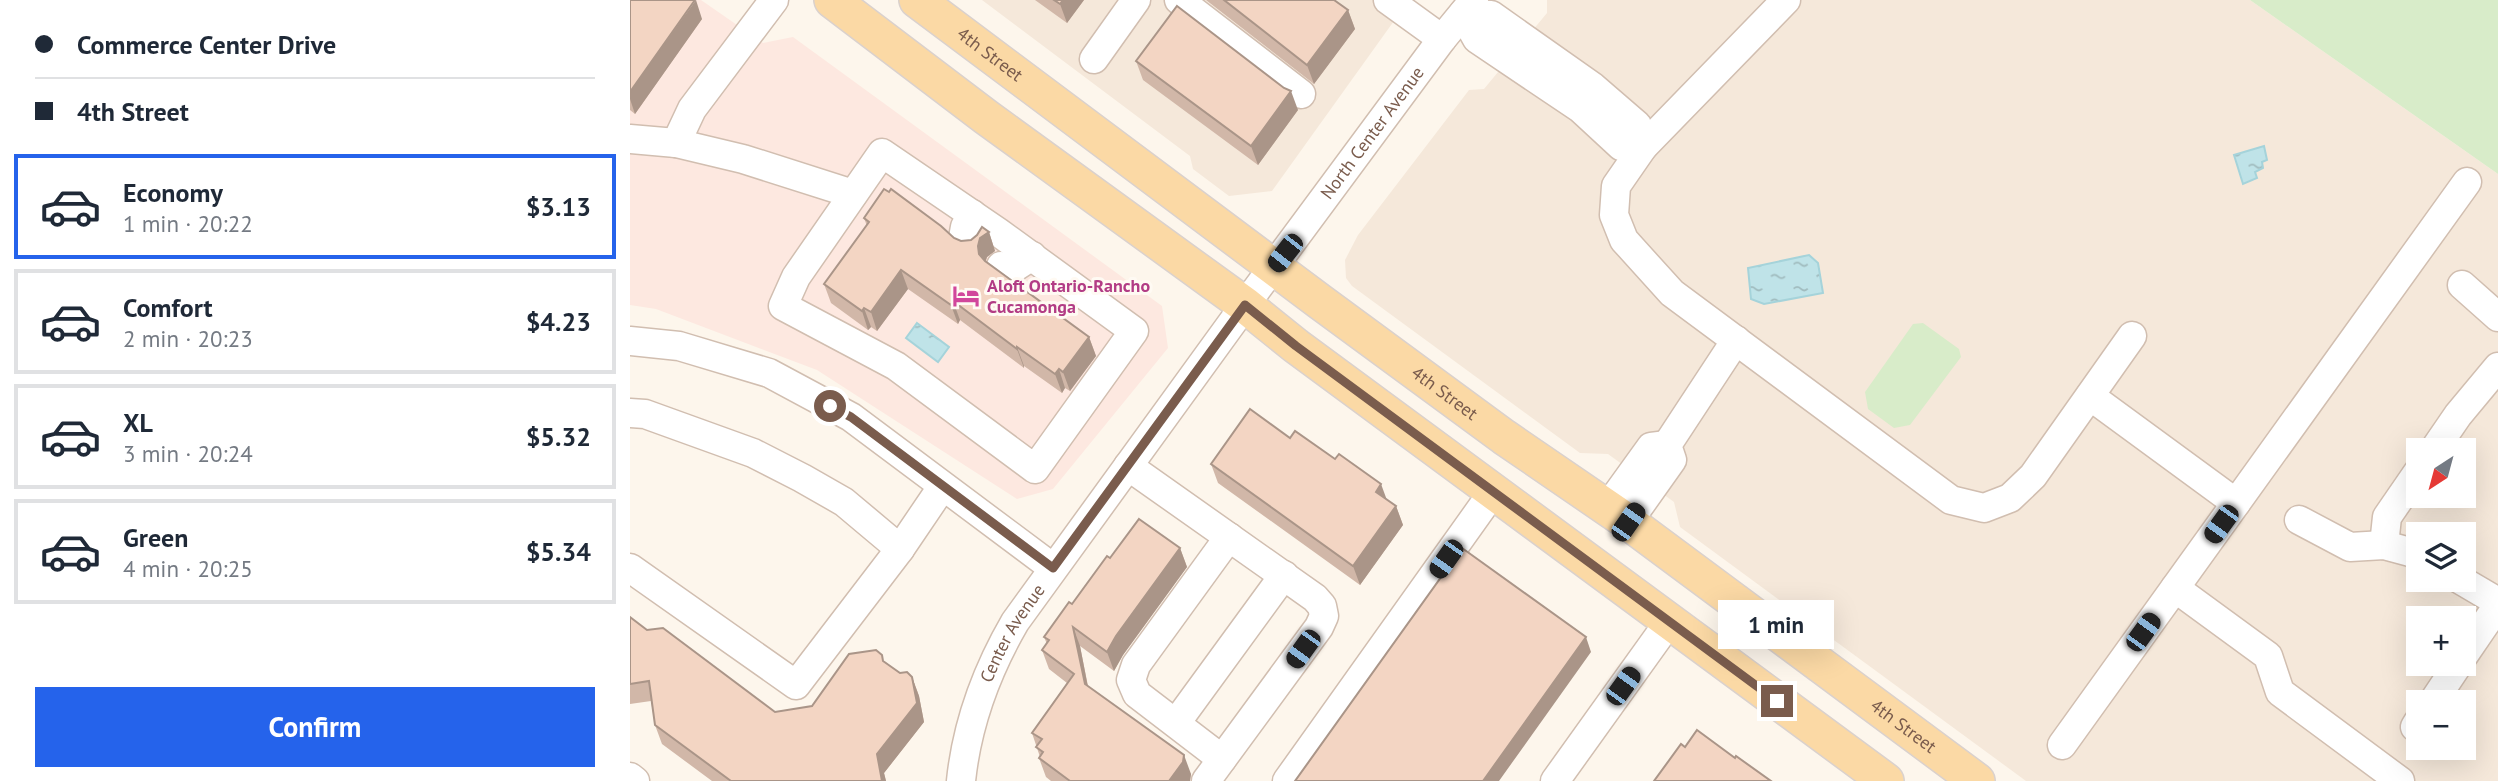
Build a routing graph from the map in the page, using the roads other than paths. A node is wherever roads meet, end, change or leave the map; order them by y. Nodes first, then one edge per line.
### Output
1 (774, 0) edge
2 (832, 0) edge
3 (917, 0) edge
4 (1136, 0) edge
5 (1179, 0) edge
6 (1388, 0) edge
7 (1786, 0) edge
8 (1469, 7) edge
9 (1442, 39) junction
10 (1094, 60) dead end
11 (1301, 94) dead end
12 (630, 139) edge
13 (676, 144) junction
14 (1643, 147) junction
15 (2467, 182) dead end
16 (853, 194) junction
17 (972, 214) junction
18 (971, 244) edge
19 (1032, 256) junction
20 (1001, 266) dead end
21 (1274, 267) junction
22 (2462, 285) dead end
23 (1245, 305) junction
24 (2498, 317) edge
25 (2132, 336) dead end
26 (1735, 340) junction
27 (630, 341) edge
28 (2498, 367) edge
29 (2090, 396) junction
30 (630, 413) edge
31 (2442, 438) edge
32 (1128, 466) junction
33 (942, 486) junction
34 (2406, 489) edge
35 (1493, 492) junction
36 (2236, 503) junction
37 (1617, 515) junction
38 (2299, 520) dead end
39 (1229, 537) junction
40 (2384, 545) junction
41 (900, 548) junction
42 (2406, 551) edge
43 (630, 568) edge
44 (1053, 568) junction
45 (1284, 575) junction
46 (2175, 588) junction
47 (2476, 590) edge
48 (2498, 604) edge
49 (1669, 622) junction
50 (2476, 637) edge
51 (1176, 723) junction
52 (2062, 746) dead end
53 (1214, 770) edge
54 (630, 777) edge
55 (635, 781) edge
56 (961, 781) edge
57 (1287, 781) edge
58 (1555, 781) edge
59 (1886, 781) edge
60 (1977, 781) edge
61 (2400, 781) edge

1 - 13 street
2 - 23 main road
3 - 21 main road, 4th Street
4 - 10 street
5 - 11 street
6 - 9 street
7 - 14 street
8 - 9 street, North Center Avenue
8 - 14 street
9 - 21 street, North Center Avenue
12 - 13 street
13 - 16 street
14 - 26 street
15 - 36 street
16 - 17 street
16 - 19 street
17 - 18 street
17 - 19 street
19 - 20 street
21 - 23 street, Center Avenue
21 - 37 main road, 4th Street
22 - 24 street
23 - 32 street, Center Avenue
23 - 35 main road
25 - 29 street
26 - 29 street
26 - 37 street
27 - 33 street
28 - 31 street
29 - 36 street
30 - 41 street
32 - 39 street
32 - 44 street, Center Avenue
33 - 41 street
33 - 44 street
34 - 40 street
35 - 49 main road
35 - 57 street
36 - 46 street
37 - 60 main road, 4th Street
38 - 40 street
39 - 45 street
39 - 51 street
40 - 42 street
41 - 43 street
44 - 56 street, Center Avenue
45 - 51 street
45 - 53 street
46 - 52 street
46 - 61 street
47 - 48 street
48 - 50 street
49 - 58 street
49 - 59 main road
51 - 53 street
54 - 55 street

